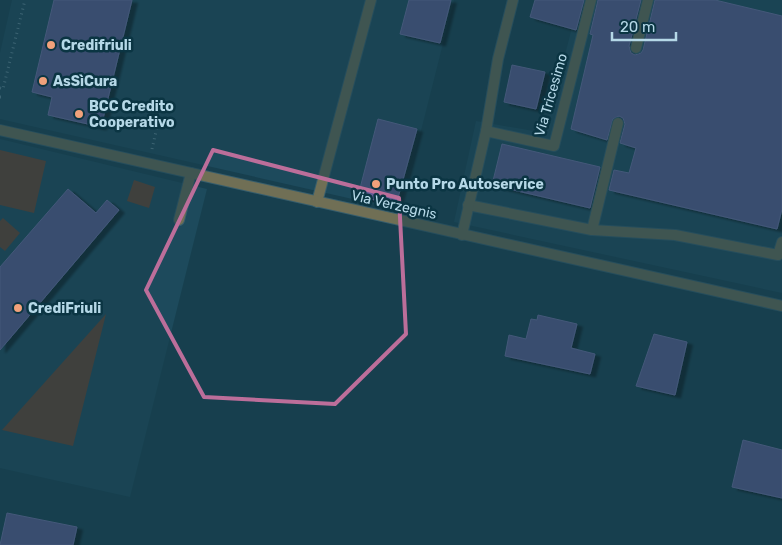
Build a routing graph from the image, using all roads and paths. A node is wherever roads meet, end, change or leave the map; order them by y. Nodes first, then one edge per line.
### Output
1 (25, 0) edge
2 (371, 0) edge
3 (513, 0) edge
4 (591, 0) edge
5 (648, 0) edge
6 (636, 48) dead end
7 (0, 88) edge
8 (158, 123) dead end
9 (618, 124) dead end
10 (0, 130) edge
11 (486, 131) junction
12 (154, 140) dead end
13 (191, 173) junction
14 (317, 202) junction
15 (468, 205) junction
16 (178, 220) dead end
17 (592, 230) junction
18 (462, 235) junction
19 (782, 242) edge
20 (782, 306) edge

1 - 7 path
2 - 14 street
3 - 11 street
4 - 11 street, Via Tricesimo
5 - 6 street
8 - 12 path
9 - 17 street
10 - 13 street, Via Verzegnis
11 - 15 street
13 - 14 street, Via Verzegnis
13 - 16 street
14 - 18 street, Via Verzegnis
15 - 17 street
15 - 18 street
17 - 19 street
18 - 20 street, Via Verzegnis

